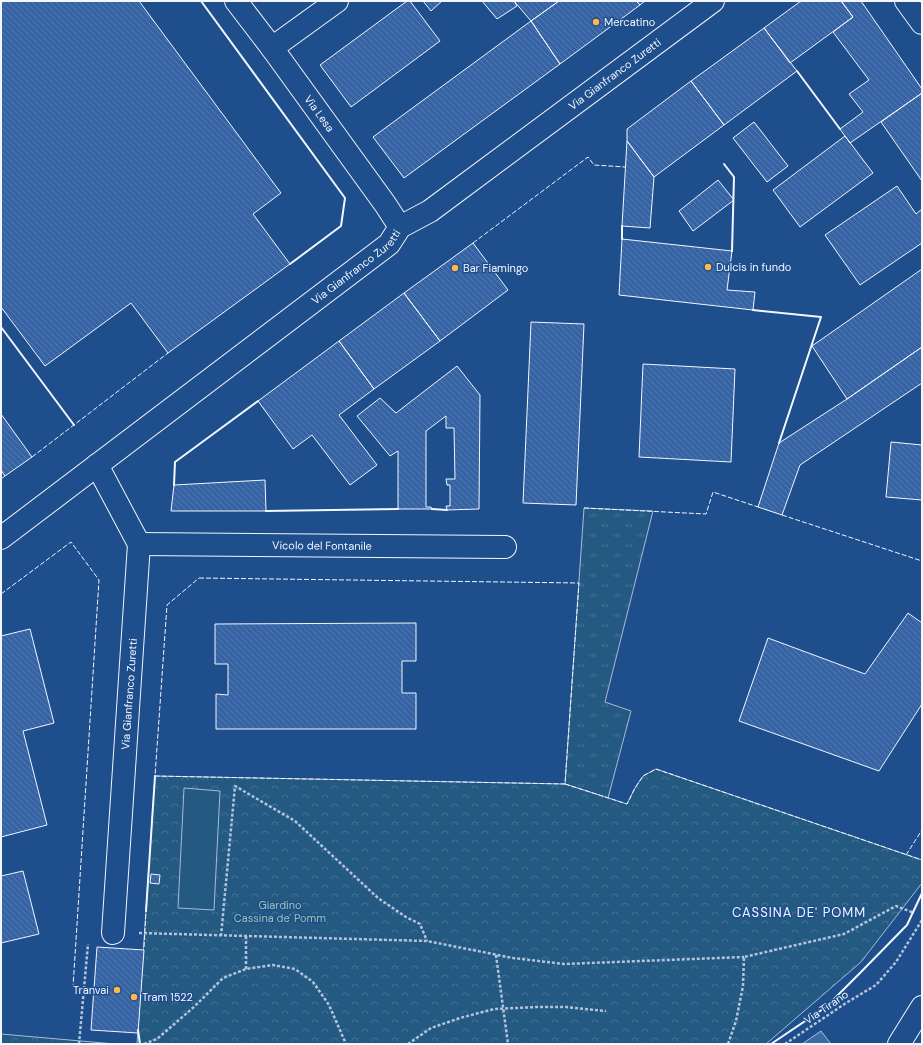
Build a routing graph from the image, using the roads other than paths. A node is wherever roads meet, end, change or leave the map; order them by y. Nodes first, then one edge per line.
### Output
1 (236, 1) edge
2 (337, 1) edge
3 (713, 1) edge
4 (906, 1) edge
5 (922, 23) edge
6 (272, 48) junction
7 (400, 227) junction
8 (97, 465) junction
9 (1, 538) edge
10 (139, 544) junction
11 (505, 547) dead end
12 (113, 933) road end
13 (922, 1007) edge
14 (899, 1044) edge

1 - 6 street, Via Lesa
2 - 6 street
3 - 7 street, Via Gianfranco Zuretti
4 - 5 street
6 - 7 street, Via Lesa
7 - 8 street, Via Gianfranco Zuretti
8 - 9 street, Via Gianfranco Zuretti
8 - 10 street
10 - 11 street, Vicolo del Fontanile
10 - 12 street, Via Gianfranco Zuretti
13 - 14 street

